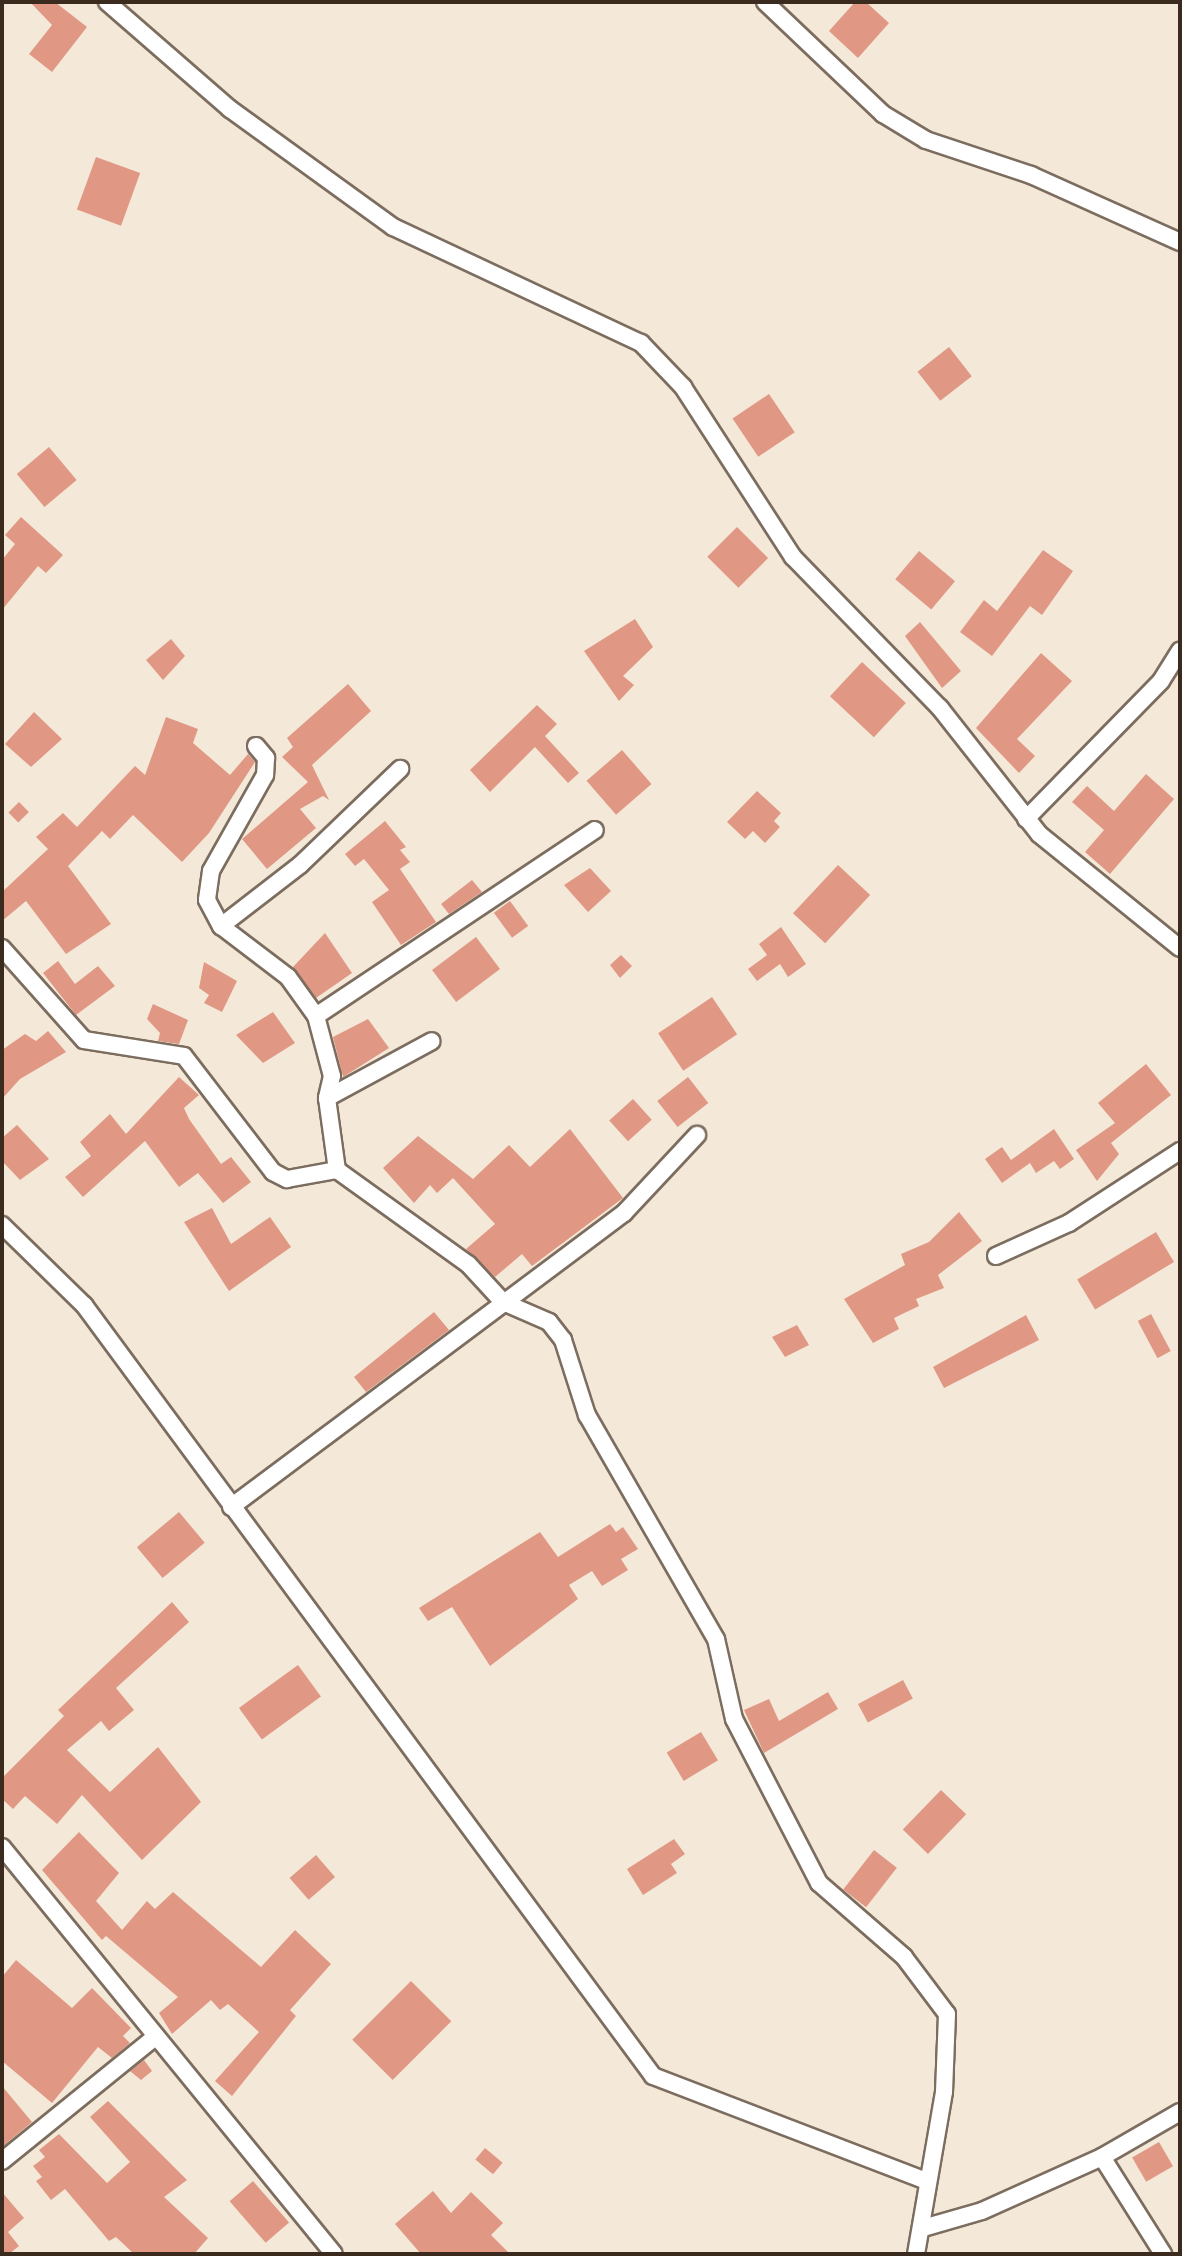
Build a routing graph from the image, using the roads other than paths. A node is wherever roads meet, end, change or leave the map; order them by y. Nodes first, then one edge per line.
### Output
1 (107, 2) edge
2 (765, 2) edge
3 (1180, 242) edge
4 (1180, 651) edge
5 (256, 746) dead end
6 (400, 769) dead end
7 (1026, 819) junction
8 (595, 830) dead end
9 (221, 926) junction
10 (2, 948) edge
11 (1180, 948) edge
12 (316, 1016) junction
13 (432, 1041) dead end
14 (327, 1098) junction
15 (697, 1135) dead end
16 (1180, 1151) edge
17 (337, 1170) junction
18 (2, 1225) edge
19 (996, 1256) dead end
20 (503, 1302) junction
21 (231, 1507) junction
22 (2, 1847) edge
23 (155, 2037) junction
24 (1180, 2112) edge
25 (1102, 2157) junction
26 (2, 2161) edge
27 (927, 2181) junction
28 (923, 2228) junction
29 (334, 2254) edge
30 (916, 2254) edge
31 (1163, 2254) edge

1 - 7 street
2 - 3 street
4 - 7 street
5 - 9 street
6 - 9 street
7 - 11 street
8 - 12 street
9 - 12 street
10 - 17 street
12 - 14 street
13 - 14 street
14 - 17 street
15 - 20 street
16 - 19 street
17 - 20 street
18 - 21 street
20 - 21 street
20 - 27 street
21 - 27 street
22 - 23 street
23 - 26 street
23 - 29 street
24 - 25 street
25 - 28 street
25 - 31 street
27 - 28 street
28 - 30 street

